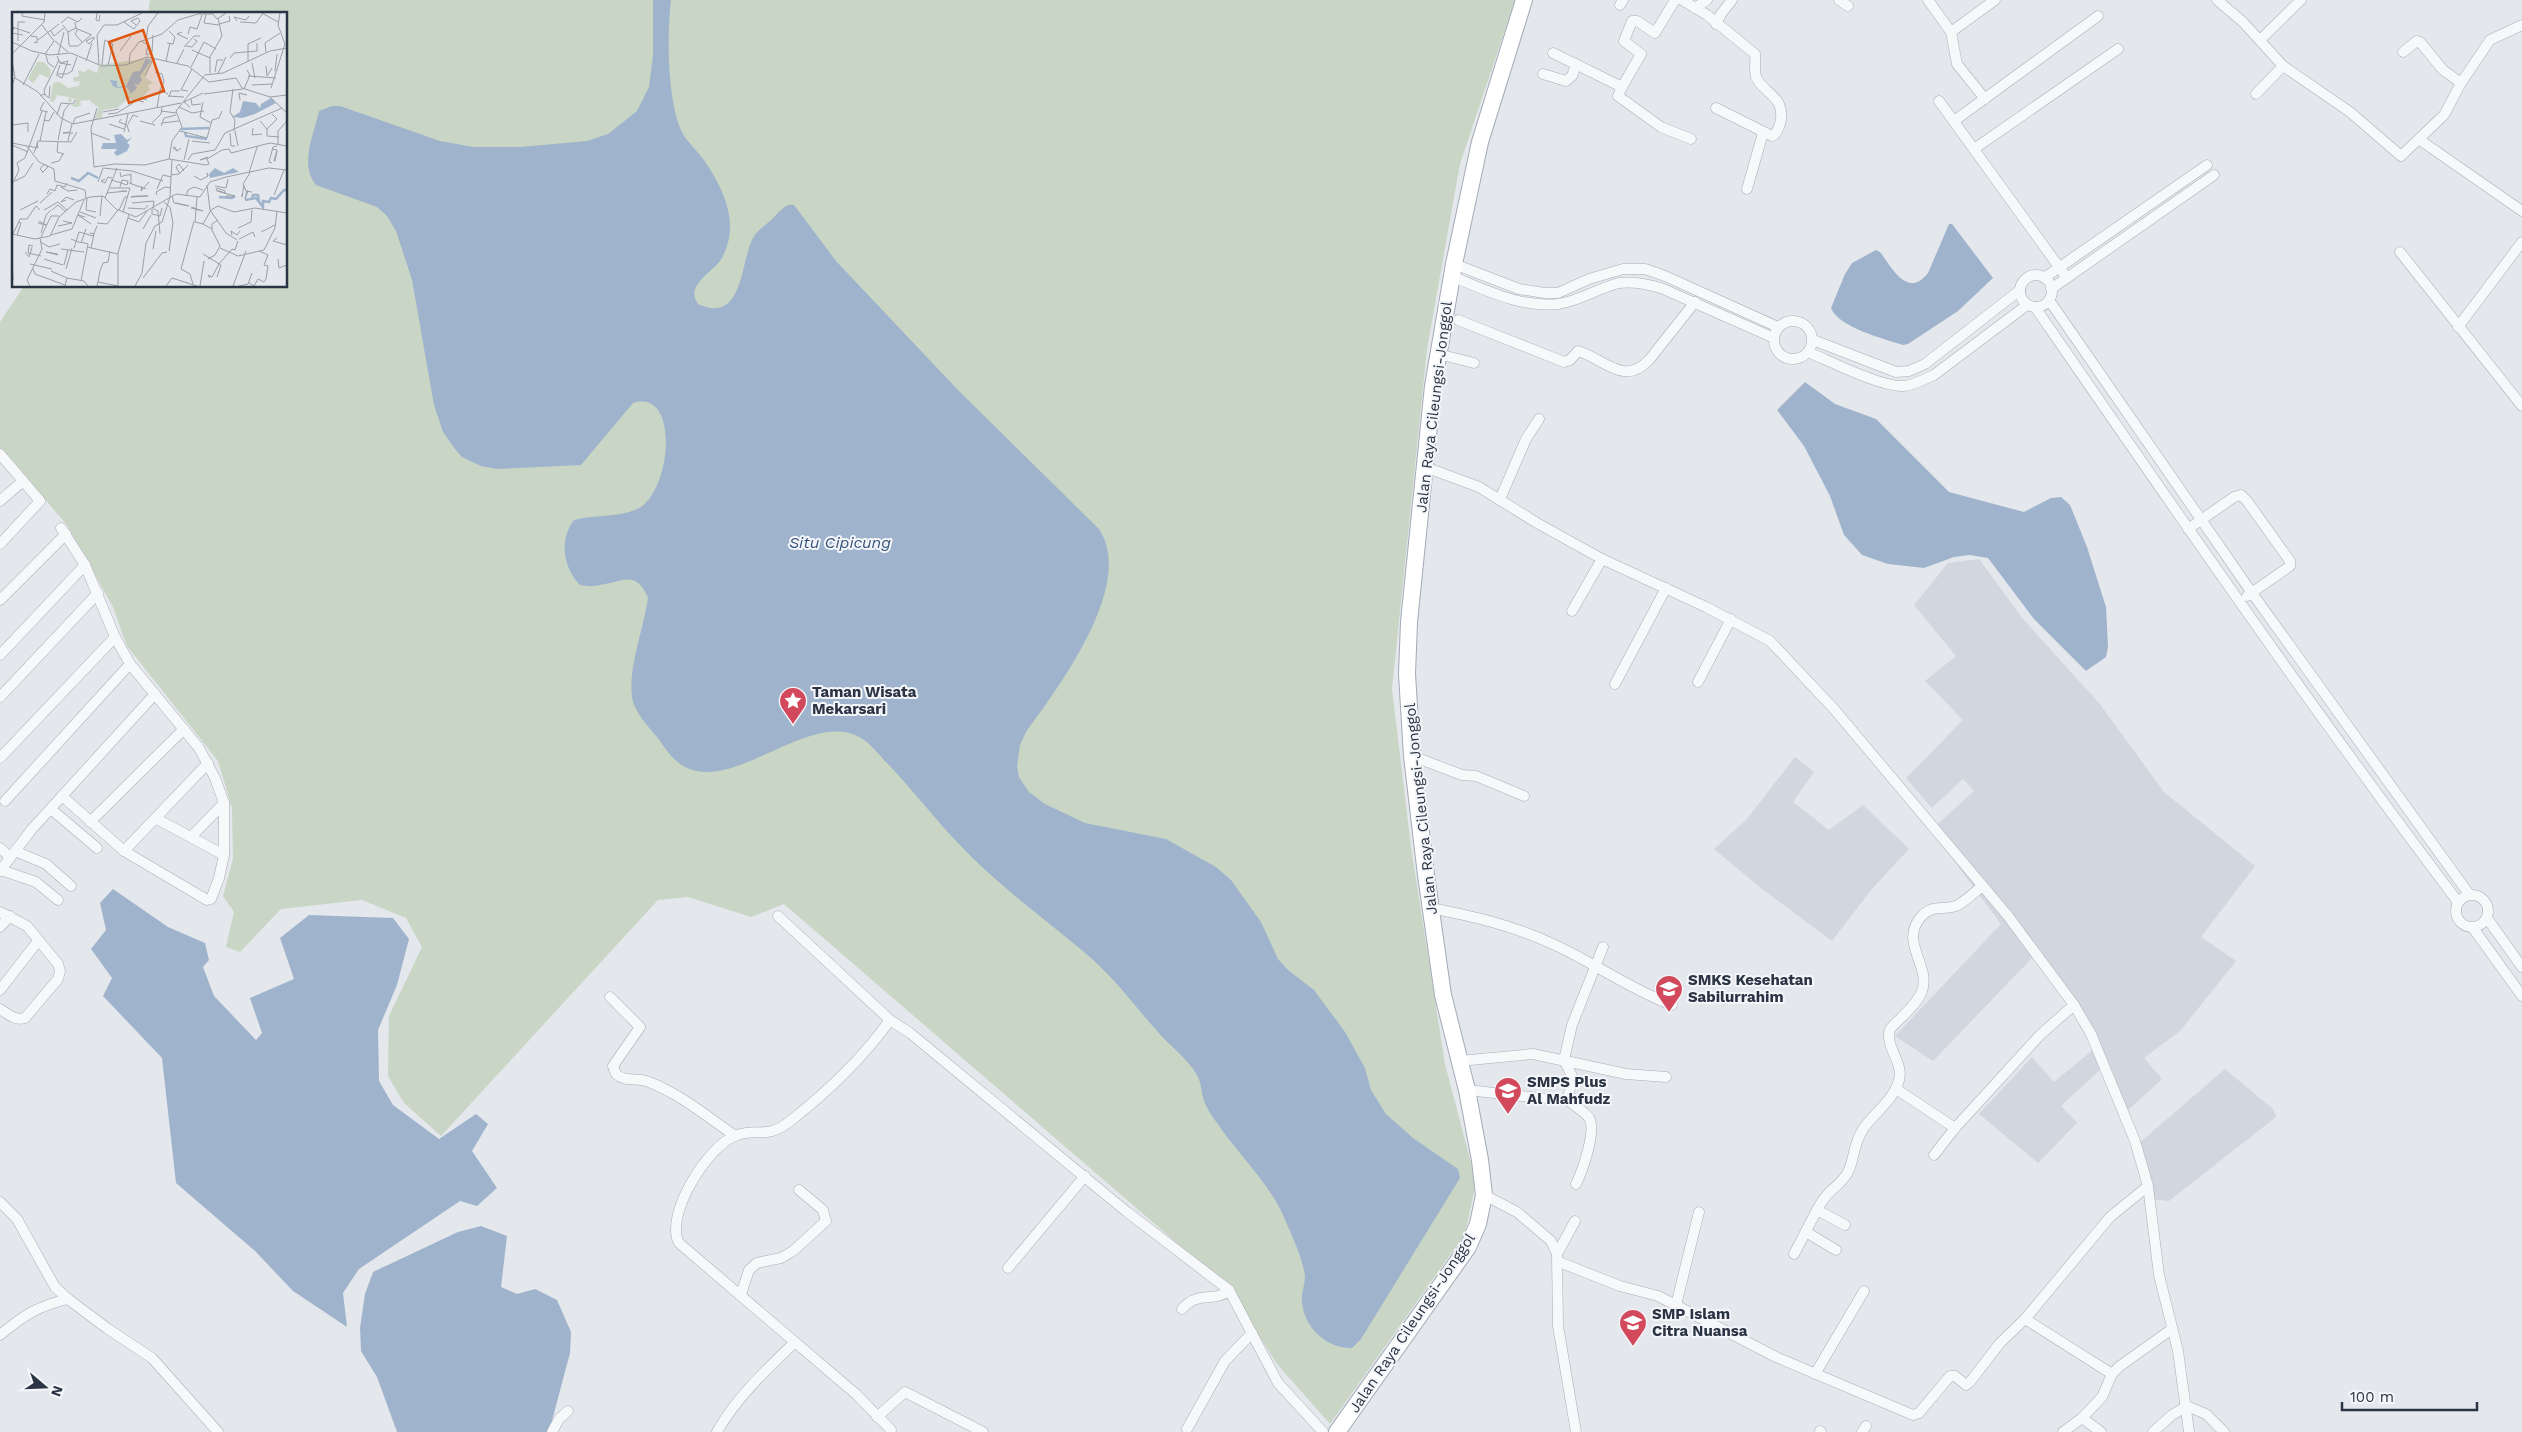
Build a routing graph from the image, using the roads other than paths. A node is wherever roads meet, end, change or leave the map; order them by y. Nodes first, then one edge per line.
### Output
1 (1524, 0) edge
2 (1675, 0) edge
3 (1682, 0) edge
4 (1707, 0) edge
5 (1732, 0) edge
6 (1839, 0) edge
7 (1995, 0) edge
8 (2217, 0) edge
9 (2301, 0) edge
10 (1930, 1) edge
11 (1848, 6) dead end
12 (1695, 8) junction
13 (2098, 16) dead end
14 (1716, 24) junction
15 (2522, 25) edge
16 (1951, 32) junction
17 (2260, 40) junction
18 (2118, 49) dead end
19 (2403, 52) dead end
20 (1553, 53) dead end
21 (1576, 64) junction
22 (2283, 66) junction
23 (1543, 74) dead end
24 (2460, 83) junction
25 (1622, 87) junction
26 (2256, 94) dead end
27 (1985, 99) junction
28 (1939, 101) dead end
29 (1716, 108) dead end
30 (1954, 121) junction
31 (1763, 133) junction
32 (1691, 139) dead end
33 (2420, 140) junction
34 (1974, 149) junction
35 (2207, 165) dead end
36 (2214, 175) dead end
37 (1747, 189) dead end
38 (2522, 211) edge
39 (2522, 242) edge
40 (2400, 252) dead end
41 (2059, 267) junction
42 (1452, 270) junction
43 (2044, 278) junction
44 (2067, 278) junction
45 (2051, 289) junction
46 (2020, 290) junction
47 (2049, 300) junction
48 (1695, 302) junction
49 (2031, 306) junction
50 (1458, 320) dead end
51 (1778, 327) junction
52 (2458, 327) junction
53 (1774, 338) junction
54 (1813, 340) junction
55 (1808, 352) junction
56 (1438, 354) junction
57 (1474, 363) dead end
58 (2522, 406) edge
59 (1539, 419) dead end
60 (0, 455) edge
61 (1425, 467) junction
62 (23, 481) junction
63 (1500, 499) junction
64 (0, 501) edge
65 (2201, 520) junction
66 (2188, 529) junction
67 (0, 544) edge
68 (1602, 559) junction
69 (86, 565) junction
70 (1666, 588) junction
71 (98, 593) junction
72 (2252, 593) junction
73 (0, 600) edge
74 (2240, 602) junction
75 (1572, 610) dead end
76 (1731, 619) junction
77 (115, 637) junction
78 (0, 655) edge
79 (130, 664) junction
80 (1698, 682) dead end
81 (1615, 684) dead end
82 (155, 694) junction
83 (0, 697) edge
84 (184, 729) junction
85 (1412, 756) junction
86 (0, 758) edge
87 (208, 763) junction
88 (62, 796) junction
89 (1524, 796) dead end
90 (6, 802) edge
91 (224, 803) junction
92 (51, 809) junction
93 (155, 818) junction
94 (90, 822) junction
95 (191, 837) junction
96 (0, 848) edge
97 (96, 848) dead end
98 (124, 851) junction
99 (224, 855) junction
100 (6, 862) edge
101 (71, 886) dead end
102 (1982, 886) junction
103 (2469, 894) junction
104 (58, 900) dead end
105 (2458, 902) junction
106 (1430, 908) junction
107 (0, 912) edge
108 (10, 916) junction
109 (778, 916) dead end
110 (2487, 918) junction
111 (0, 927) edge
112 (2473, 928) junction
113 (38, 941) junction
114 (1603, 948) dead end
115 (1595, 965) junction
116 (2522, 967) edge
117 (0, 990) edge
118 (2522, 996) edge
119 (610, 997) dead end
120 (1672, 1005) dead end
121 (2074, 1006) junction
122 (0, 1009) edge
123 (890, 1020) junction
124 (1564, 1060) junction
125 (1459, 1061) junction
126 (1666, 1077) dead end
127 (1896, 1089) junction
128 (1466, 1090) junction
129 (1548, 1099) dead end
130 (1955, 1128) junction
131 (735, 1136) junction
132 (1934, 1155) dead end
133 (1085, 1176) junction
134 (1576, 1184) dead end
135 (2148, 1186) junction
136 (799, 1190) dead end
137 (1484, 1195) junction
138 (0, 1202) edge
139 (1817, 1210) junction
140 (1699, 1212) dead end
141 (1575, 1222) dead end
142 (1846, 1225) dead end
143 (1806, 1232) junction
144 (1836, 1250) dead end
145 (1794, 1254) dead end
146 (1558, 1258) junction
147 (1008, 1268) dead end
148 (1230, 1290) junction
149 (1864, 1291) dead end
150 (741, 1294) junction
151 (68, 1299) junction
152 (1676, 1306) junction
153 (1182, 1310) dead end
154 (2025, 1319) junction
155 (2172, 1329) junction
156 (1252, 1333) junction
157 (0, 1335) edge
158 (794, 1343) junction
159 (1815, 1374) junction
160 (2112, 1374) junction
161 (2187, 1406) junction
162 (568, 1411) dead end
163 (877, 1418) junction
164 (2082, 1418) junction
165 (1187, 1429) dead end
166 (891, 1430) dead end
167 (218, 1432) edge
168 (552, 1432) edge
169 (717, 1432) edge
170 (983, 1432) edge
171 (1323, 1432) edge
172 (1337, 1432) edge
173 (1576, 1432) edge
174 (2063, 1432) edge
175 (2101, 1432) edge
176 (2153, 1432) edge
177 (2189, 1432) edge
178 (2224, 1432) edge

1 - 42 main road, Jalan Raya Cileungsi-Jonggol
2 - 25 street
3 - 12 street
4 - 12 street
5 - 14 street
6 - 11 street
7 - 16 street
8 - 17 street
9 - 17 street
10 - 16 street
12 - 14 street
13 - 27 street
14 - 31 street
15 - 24 street
16 - 27 street
17 - 22 street
18 - 34 street
19 - 24 street
20 - 21 street
21 - 23 street
21 - 25 street
22 - 26 street
22 - 33 street
24 - 33 street
25 - 32 street
27 - 30 street
28 - 30 street
29 - 31 street
30 - 34 street
31 - 37 street
33 - 38 street
34 - 41 street
35 - 41 street
36 - 44 street
39 - 52 street
40 - 52 street
41 - 43 street
41 - 44 street
42 - 48 street
42 - 51 street
42 - 56 main road, Jalan Raya Cileungsi-Jonggol
43 - 45 street
43 - 46 street
44 - 45 street
45 - 47 street
46 - 49 street
46 - 54 street
47 - 49 street
47 - 65 street
48 - 50 street
48 - 53 street
49 - 55 street
49 - 66 street
51 - 53 street
51 - 54 street
52 - 58 street
53 - 55 street
54 - 55 street
56 - 57 street
56 - 61 main road, Jalan Raya Cileungsi-Jonggol
59 - 63 street
60 - 62 street
61 - 63 street
61 - 85 main road, Jalan Raya Cileungsi-Jonggol
62 - 64 street
62 - 67 street
63 - 68 street
65 - 66 street
65 - 72 street
65 - 72 street
66 - 74 street
68 - 70 street
68 - 75 street
69 - 71 street
69 - 73 street
69 - 78 street
70 - 76 street
70 - 81 street
71 - 77 street
71 - 83 street
72 - 74 street
72 - 103 street
74 - 105 street
76 - 80 street
76 - 102 street
77 - 79 street
77 - 86 street
79 - 82 street
79 - 90 street
82 - 84 street
82 - 88 street
84 - 87 street
84 - 94 street
85 - 89 street
85 - 106 main road, Jalan Raya Cileungsi-Jonggol
87 - 91 street
87 - 93 street
88 - 92 street
88 - 94 street
91 - 95 street
91 - 99 street
92 - 97 street
92 - 100 street
93 - 95 street
93 - 98 street
94 - 98 street
95 - 99 street
96 - 100 street
98 - 99 street
100 - 101 street
100 - 104 street
102 - 121 street
102 - 127 street
103 - 105 street
103 - 110 street
105 - 112 street
106 - 115 street
106 - 125 main road, Jalan Raya Cileungsi-Jonggol
107 - 108 street
108 - 111 street
108 - 113 street
109 - 123 street
110 - 112 street
110 - 116 street
112 - 118 street
113 - 117 street
113 - 122 street
114 - 115 street
115 - 120 street
115 - 124 street
119 - 131 street
121 - 130 street
121 - 135 street
123 - 131 street
123 - 133 street
124 - 125 street
124 - 126 street
124 - 134 street
125 - 128 main road, Jalan Raya Cileungsi-Jonggol
127 - 130 street
127 - 139 street
128 - 129 street
128 - 137 main road, Jalan Raya Cileungsi-Jonggol
130 - 132 street
131 - 150 street
133 - 147 street
133 - 148 street
135 - 154 street
135 - 155 street
136 - 150 street
137 - 146 street
137 - 172 main road, Jalan Raya Cileungsi-Jonggol
138 - 151 street
139 - 142 street
139 - 143 street
140 - 152 street
141 - 146 street
143 - 144 street
143 - 145 street
146 - 152 street
146 - 173 street
148 - 153 street
148 - 156 street
149 - 159 street
150 - 158 street
151 - 157 street
151 - 167 street
152 - 159 street
154 - 159 street
154 - 160 street
155 - 160 street
155 - 161 street
156 - 165 street
156 - 171 street
158 - 163 street
158 - 169 street
160 - 164 street
161 - 176 street
161 - 177 street
161 - 178 street
162 - 168 street
163 - 166 street
163 - 170 street
164 - 174 street
164 - 175 street

